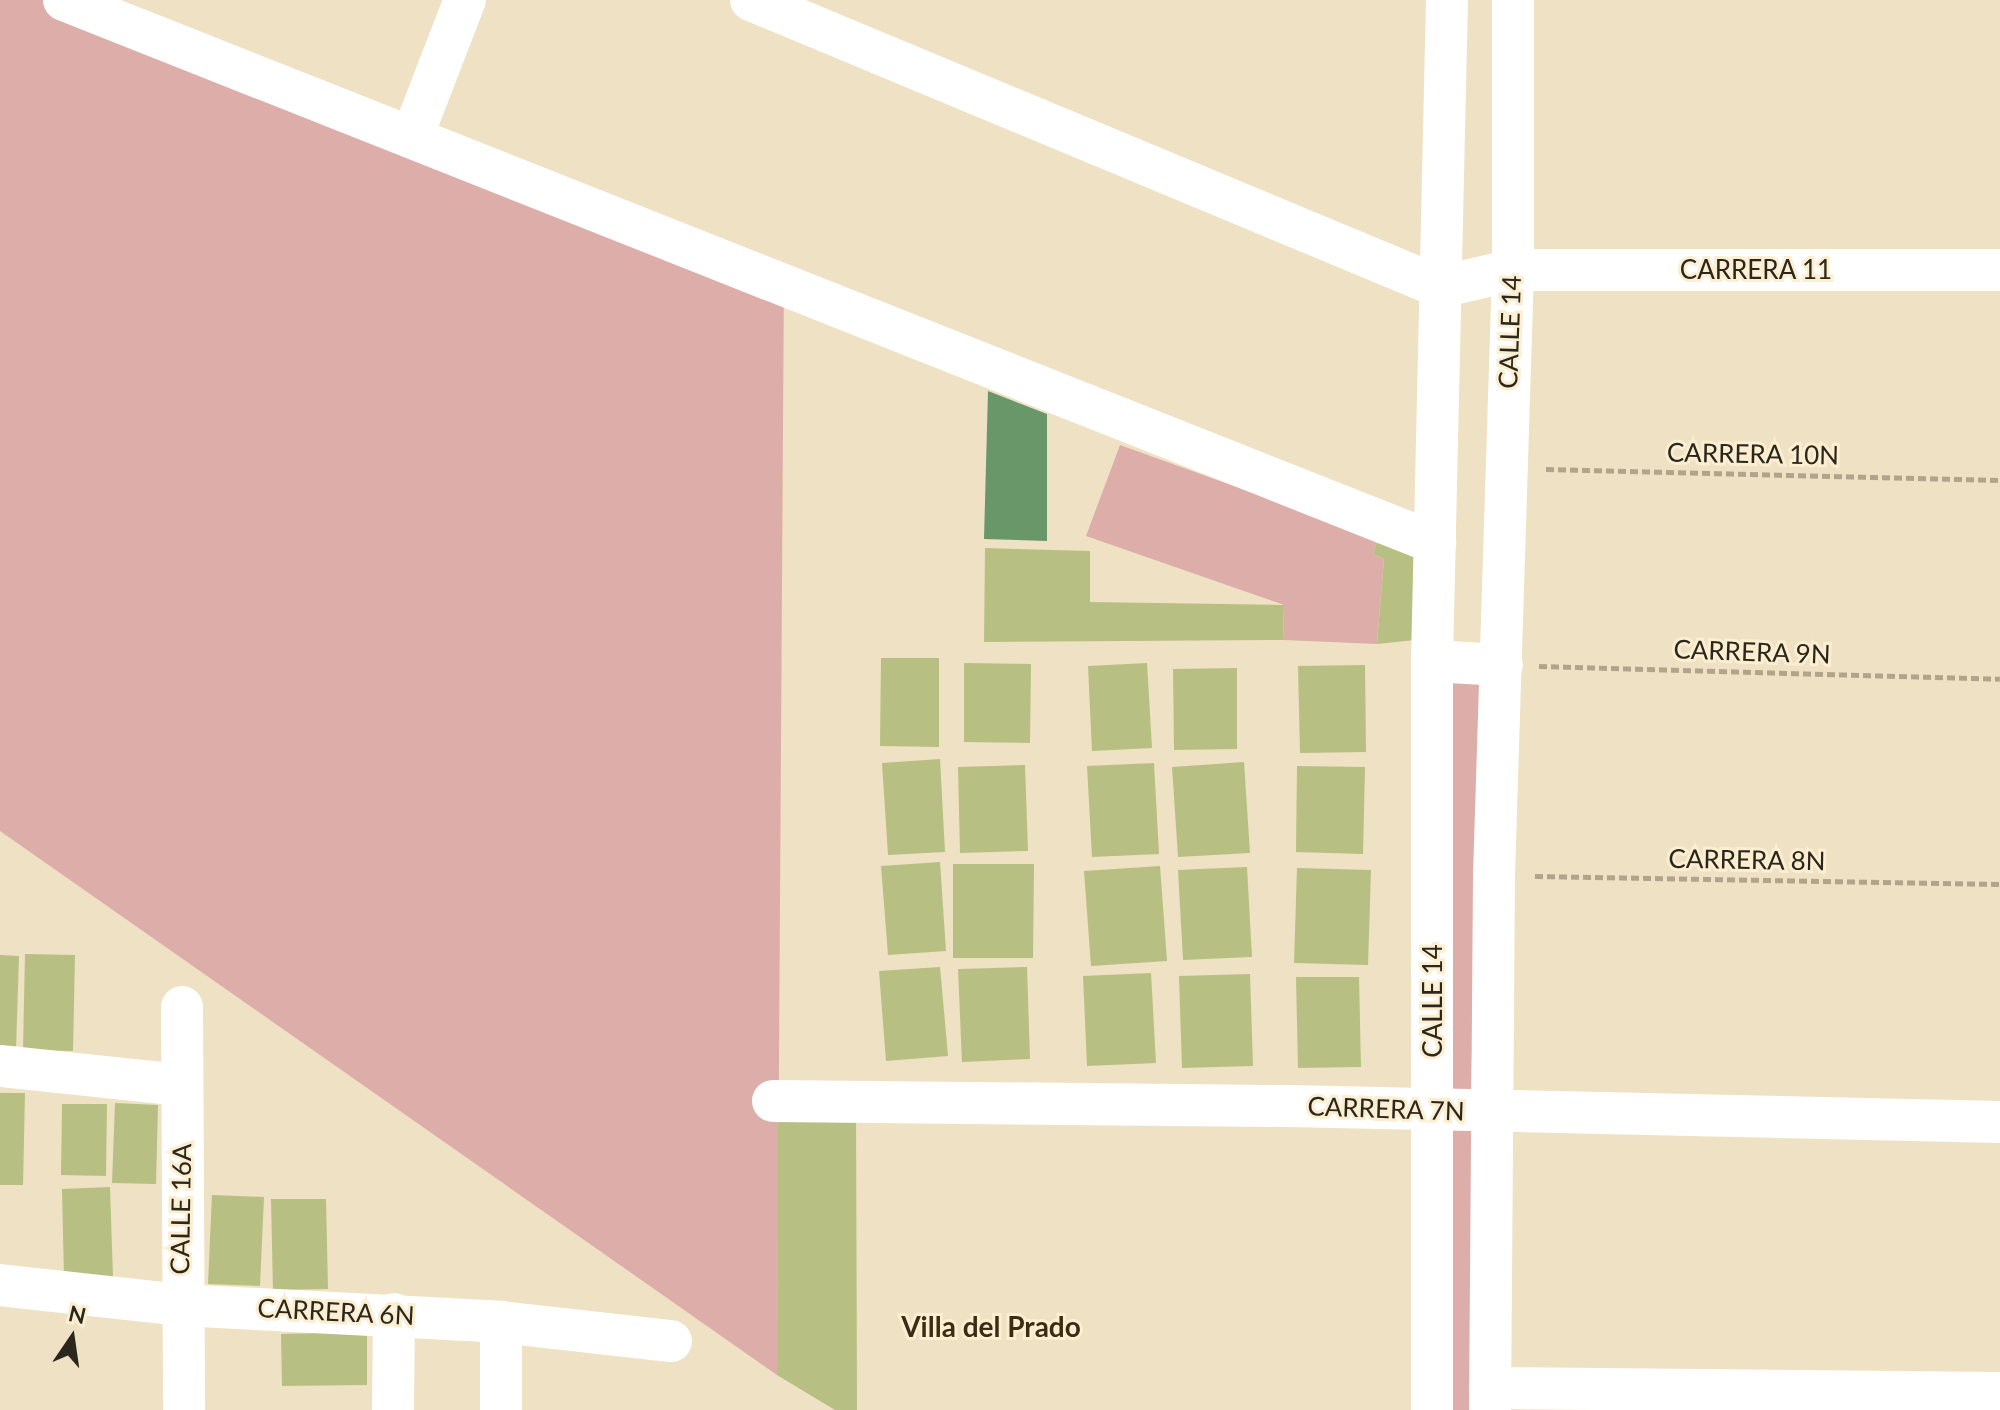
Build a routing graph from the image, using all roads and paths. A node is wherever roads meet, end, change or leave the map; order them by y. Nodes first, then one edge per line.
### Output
1 (64, 0) edge
2 (465, 0) edge
3 (751, 0) edge
4 (1448, 0) edge
5 (1513, 0) edge
6 (412, 137) junction
7 (1513, 270) junction
8 (2000, 270) edge
9 (1440, 287) junction
10 (1505, 468) junction
11 (2000, 480) edge
12 (1435, 543) junction
13 (1432, 661) junction
14 (1502, 665) junction
15 (2000, 679) edge
16 (1494, 875) junction
17 (2000, 884) edge
18 (182, 1007) dead end
19 (0, 1066) edge
20 (182, 1085) junction
21 (773, 1101) dead end
22 (1434, 1110) junction
23 (1491, 1112) junction
24 (2000, 1122) edge
25 (0, 1285) edge
26 (180, 1305) junction
27 (394, 1314) junction
28 (501, 1322) junction
29 (671, 1341) dead end
30 (2000, 1393) edge
31 (1490, 1399) edge
32 (184, 1410) edge
33 (393, 1410) edge
34 (501, 1410) edge
35 (1432, 1410) edge

1 - 6 street
2 - 6 street
3 - 9 street
4 - 9 street, CALLE 14
5 - 7 street, CALLE 14
6 - 12 street
7 - 8 street, CARRERA 11
7 - 9 street, CARRERA 11
7 - 10 street, CALLE 14
9 - 12 street, CALLE 14
10 - 11 path, CARRERA 10N
10 - 14 street, CALLE 14
12 - 13 street, CALLE 14
13 - 14 street
13 - 22 street, CALLE 14
14 - 15 path, CARRERA 9N
14 - 16 street, CALLE 14
16 - 17 path, CARRERA 8N
16 - 23 street, CALLE 14
18 - 20 street, CALLE 16A
19 - 20 street
20 - 26 street, CALLE 16A
21 - 22 street, CARRERA 7N
22 - 23 street, CARRERA 7N
22 - 35 street, CALLE 14
23 - 24 street, CARRERA 7N
23 - 31 street, CALLE 14
25 - 26 street, CARRERA 6N
26 - 27 street, CARRERA 6N
26 - 32 street, CALLE 16A
27 - 28 street, CARRERA 6N
27 - 33 street
28 - 29 street, CARRERA 6N
28 - 34 street
30 - 31 street

